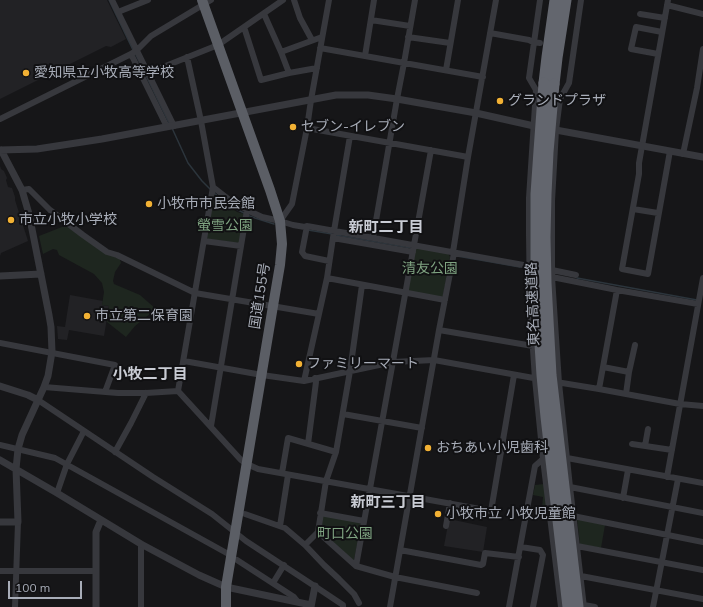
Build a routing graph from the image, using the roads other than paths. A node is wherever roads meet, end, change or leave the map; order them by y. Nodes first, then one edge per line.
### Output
1 (112, 0) edge
2 (148, 0) edge
3 (294, 0) edge
4 (328, 0) edge
5 (374, 0) edge
6 (415, 0) edge
7 (458, 0) edge
8 (496, 0) edge
9 (540, 0) edge
10 (555, 0) edge
11 (566, 0) edge
12 (581, 0) edge
13 (207, 1) edge
14 (281, 1) edge
15 (668, 3) edge
16 (118, 12) junction
17 (264, 14) junction
18 (640, 14) dead end
19 (703, 14) edge
20 (665, 18) junction
21 (371, 20) junction
22 (410, 26) junction
23 (244, 27) junction
24 (662, 32) junction
25 (490, 33) junction
26 (322, 37) junction
27 (408, 37) junction
28 (312, 40) junction
29 (536, 42) junction
30 (221, 43) junction
31 (450, 43) junction
32 (320, 48) junction
33 (703, 49) edge
34 (134, 52) junction
35 (281, 52) junction
36 (658, 54) junction
37 (365, 56) junction
38 (187, 57) junction
39 (404, 63) junction
40 (317, 68) junction
41 (446, 70) junction
42 (148, 73) junction
43 (289, 73) junction
44 (483, 77) junction
45 (549, 84) junction
46 (397, 99) junction
47 (311, 100) junction
48 (246, 112) junction
49 (476, 113) junction
50 (0, 119) edge
51 (201, 121) junction
52 (534, 126) junction
53 (170, 127) junction
54 (307, 128) junction
55 (556, 130) junction
56 (350, 136) junction
57 (390, 143) junction
58 (642, 146) junction
59 (0, 150) edge
60 (431, 150) junction
61 (670, 151) junction
62 (683, 154) junction
63 (468, 157) junction
64 (703, 157) edge
65 (22, 190) junction
66 (212, 190) junction
67 (529, 198) junction
68 (552, 201) junction
69 (633, 209) junction
70 (246, 213) junction
71 (658, 213) junction
72 (283, 220) junction
73 (307, 229) junction
74 (334, 231) junction
75 (529, 234) junction
76 (552, 234) junction
77 (333, 238) junction
78 (373, 238) junction
79 (204, 241) junction
80 (414, 245) junction
81 (241, 246) junction
82 (413, 252) junction
83 (453, 252) junction
84 (329, 261) junction
85 (529, 266) junction
86 (552, 270) junction
87 (40, 274) junction
88 (576, 275) dead end
89 (0, 276) edge
90 (552, 277) junction
91 (327, 278) junction
92 (703, 278) edge
93 (362, 285) junction
94 (617, 290) junction
95 (195, 293) junction
96 (406, 293) junction
97 (232, 299) junction
98 (445, 300) junction
99 (699, 301) junction
100 (276, 307) junction
101 (319, 314) junction
102 (440, 330) junction
103 (555, 335) junction
104 (532, 336) junction
105 (0, 343) edge
106 (635, 345) dead end
107 (533, 346) junction
108 (52, 352) junction
109 (434, 360) junction
110 (184, 361) junction
111 (393, 362) junction
112 (603, 367) junction
113 (221, 368) junction
114 (350, 372) junction
115 (629, 372) junction
116 (265, 375) junction
117 (514, 375) junction
118 (315, 378) junction
119 (535, 379) junction
120 (304, 381) junction
121 (559, 382) junction
122 (1, 388) edge
123 (44, 388) junction
124 (600, 389) junction
125 (178, 390) junction
126 (105, 392) junction
127 (146, 393) junction
128 (626, 394) junction
129 (38, 400) junction
130 (680, 404) junction
131 (703, 406) edge
132 (342, 414) junction
133 (382, 421) junction
134 (211, 426) junction
135 (422, 428) junction
136 (648, 430) dead end
137 (84, 431) junction
138 (308, 444) junction
139 (632, 444) dead end
140 (0, 445) edge
141 (645, 446) junction
142 (18, 449) junction
143 (672, 450) junction
144 (115, 452) junction
145 (336, 452) junction
146 (566, 458) junction
147 (543, 459) junction
148 (0, 460) edge
149 (67, 464) junction
150 (250, 466) junction
151 (16, 469) junction
152 (628, 470) junction
153 (285, 474) junction
154 (667, 476) junction
155 (678, 479) junction
156 (326, 481) junction
157 (703, 484) edge
158 (570, 487) junction
159 (370, 489) junction
160 (57, 493) junction
161 (410, 496) junction
162 (623, 498) junction
163 (450, 504) junction
164 (673, 507) junction
165 (320, 513) junction
166 (703, 513) edge
167 (245, 514) junction
168 (573, 516) junction
169 (101, 520) junction
170 (364, 521) junction
171 (0, 522) edge
172 (18, 522) junction
173 (280, 526) junction
174 (446, 526) dead end
175 (318, 532) junction
176 (238, 534) junction
177 (667, 534) junction
178 (703, 542) edge
179 (141, 544) junction
180 (306, 545) junction
181 (577, 546) junction
182 (521, 547) junction
183 (400, 550) junction
184 (519, 557) junction
185 (234, 558) junction
186 (662, 562) junction
187 (284, 565) junction
188 (356, 566) junction
189 (96, 570) junction
190 (703, 570) edge
191 (0, 571) edge
192 (17, 571) junction
193 (581, 576) junction
194 (395, 577) junction
195 (273, 583) junction
196 (315, 586) junction
197 (229, 588) junction
198 (656, 590) junction
199 (477, 593) dead end
200 (268, 596) junction
201 (703, 599) edge
202 (298, 602) junction
203 (359, 603) dead end
204 (311, 606) edge
205 (582, 606) edge
206 (16, 607) edge
207 (96, 607) edge
208 (141, 607) edge
209 (226, 607) edge
210 (232, 607) edge
211 (343, 607) edge
212 (390, 607) edge
213 (509, 607) edge
214 (533, 607) edge
215 (561, 607) edge
216 (568, 607) edge
217 (595, 607) edge
218 (653, 607) edge

1 - 16 street
2 - 16 street
3 - 28 street
4 - 26 street
5 - 21 street
6 - 22 street
7 - 31 street
8 - 25 street
9 - 29 street
10 - 45 highway, 東名高速道路
11 - 45 highway, 東名高速道路
12 - 55 street
13 - 30 highway, 国道155号
13 - 34 street
14 - 17 street
15 - 19 street
15 - 20 street
16 - 34 street
17 - 23 street
17 - 35 street
18 - 20 street
20 - 24 street
21 - 22 street
21 - 37 street
22 - 27 street
23 - 30 street
23 - 43 street
24 - 36 street
24 - 36 street
25 - 29 street
25 - 44 street
26 - 28 street
26 - 32 street
27 - 31 street
27 - 39 street
28 - 35 street
29 - 52 street
30 - 38 street
30 - 48 highway, 国道155号
31 - 41 street
32 - 37 street
32 - 40 street
33 - 62 street
34 - 42 street
34 - 50 street
34 - 53 street
35 - 43 street
36 - 58 street
37 - 39 street
38 - 42 street
38 - 51 street
39 - 41 street
39 - 46 street
40 - 43 street
40 - 47 street
41 - 44 street
42 - 53 street
44 - 49 street
45 - 205 highway, 東名高速道路, bridge
45 - 216 highway, 東名高速道路, bridge
46 - 47 street
46 - 49 street
46 - 57 street
47 - 48 street
47 - 54 street
48 - 51 street
48 - 72 highway, 国道155号
49 - 52 street
49 - 63 street
51 - 53 street
51 - 66 street
52 - 55 street
52 - 67 street
53 - 59 street
54 - 56 street
54 - 72 street
55 - 58 street
55 - 68 street
56 - 57 street
56 - 74 street
57 - 60 street
57 - 78 street
58 - 61 street
58 - 69 street
59 - 65 street
60 - 63 street
60 - 80 street
61 - 62 street
61 - 71 street
62 - 64 street
63 - 83 street
65 - 87 street
65 - 95 street
66 - 70 street
66 - 79 street
67 - 68 street
67 - 75 street
68 - 76 street
69 - 71 street
69 - 71 street
70 - 72 street
70 - 81 street
72 - 73 street
72 - 100 highway, 国道155号
73 - 74 street
73 - 84 street
74 - 77 street
74 - 78 street
75 - 76 street
75 - 85 street
76 - 86 street
77 - 82 street
77 - 84 street
78 - 80 street
79 - 81 street
79 - 95 street
80 - 82 street
80 - 83 street
81 - 97 street
82 - 96 street
83 - 85 street
83 - 98 street
84 - 91 street
85 - 104 street
86 - 88 street
86 - 90 street
87 - 89 street
87 - 108 street
90 - 94 street
90 - 103 street
91 - 93 street
91 - 101 street
92 - 99 street
93 - 96 street
93 - 114 street
94 - 99 street
94 - 112 street
95 - 97 street
95 - 110 street
96 - 98 street
96 - 111 street
97 - 100 street
97 - 113 street
98 - 102 street
99 - 130 street
100 - 101 street
100 - 116 highway, 国道155号
101 - 120 street
102 - 107 street
102 - 109 street
103 - 104 street
103 - 121 street
104 - 107 street
105 - 108 street
106 - 115 street
107 - 119 street
108 - 123 street
108 - 126 street
109 - 111 street
109 - 117 street
109 - 135 street
110 - 113 street
110 - 125 street
111 - 114 street
111 - 133 street
112 - 115 street
112 - 124 street
113 - 116 street
113 - 134 street
114 - 118 street
114 - 132 street
115 - 128 street
116 - 120 street
116 - 150 highway, 国道155号
117 - 119 street
117 - 163 street
118 - 120 street
118 - 138 street
119 - 121 street
119 - 147 street
121 - 124 street
121 - 146 street
122 - 129 street
123 - 126 street
123 - 129 street
124 - 128 street
125 - 127 street
125 - 134 street
126 - 127 street
127 - 144 street
128 - 130 street
129 - 137 street
129 - 142 street
130 - 131 street
130 - 143 street
132 - 133 street
132 - 145 street
133 - 135 street
133 - 159 street
134 - 150 street
135 - 161 street
136 - 141 street
137 - 144 street
137 - 149 street
138 - 145 street
138 - 153 street
139 - 141 street
140 - 142 street
141 - 143 street
142 - 149 street
142 - 151 street
143 - 154 street
144 - 176 street
145 - 156 street
146 - 147 street
146 - 152 street
146 - 158 street
147 - 182 street
147 - 215 street
148 - 151 street
149 - 160 street
149 - 185 street
150 - 153 street
150 - 167 highway, 国道155号
150 - 176 highway, 国道155号
151 - 160 street
151 - 172 street
152 - 154 street
152 - 162 street
153 - 156 street
153 - 173 street
154 - 155 street
155 - 157 street
155 - 164 street
156 - 159 street
156 - 165 street
158 - 162 street
158 - 168 street
159 - 161 street
159 - 170 street
160 - 169 street
161 - 163 street
161 - 183 street
162 - 164 street
163 - 174 street
164 - 166 street
164 - 177 street
165 - 170 street
165 - 175 street
167 - 173 street
167 - 176 highway, 国道155号
168 - 177 street
168 - 181 street
169 - 179 street
169 - 189 street
170 - 188 street
171 - 172 street
172 - 192 street
173 - 180 street
175 - 180 street
175 - 188 street
176 - 185 highway, 国道155号
176 - 187 street
177 - 178 street
177 - 186 street
179 - 197 street
179 - 208 street
180 - 203 street
181 - 186 street
181 - 193 street
182 - 184 street
182 - 214 street
183 - 184 street
183 - 194 street
184 - 213 street
185 - 195 street
185 - 197 highway, 国道155号
186 - 190 street
186 - 198 street
187 - 195 street
187 - 196 street
188 - 194 street
189 - 192 street
189 - 207 street
191 - 192 street
192 - 206 street
193 - 198 street
193 - 205 street
194 - 199 street
194 - 212 street
195 - 200 street
195 - 202 street
196 - 204 street
196 - 211 street
197 - 200 street
197 - 209 highway, 国道155号
197 - 210 highway, 国道155号
198 - 201 street
198 - 218 street
200 - 202 street
202 - 204 street
205 - 217 street

